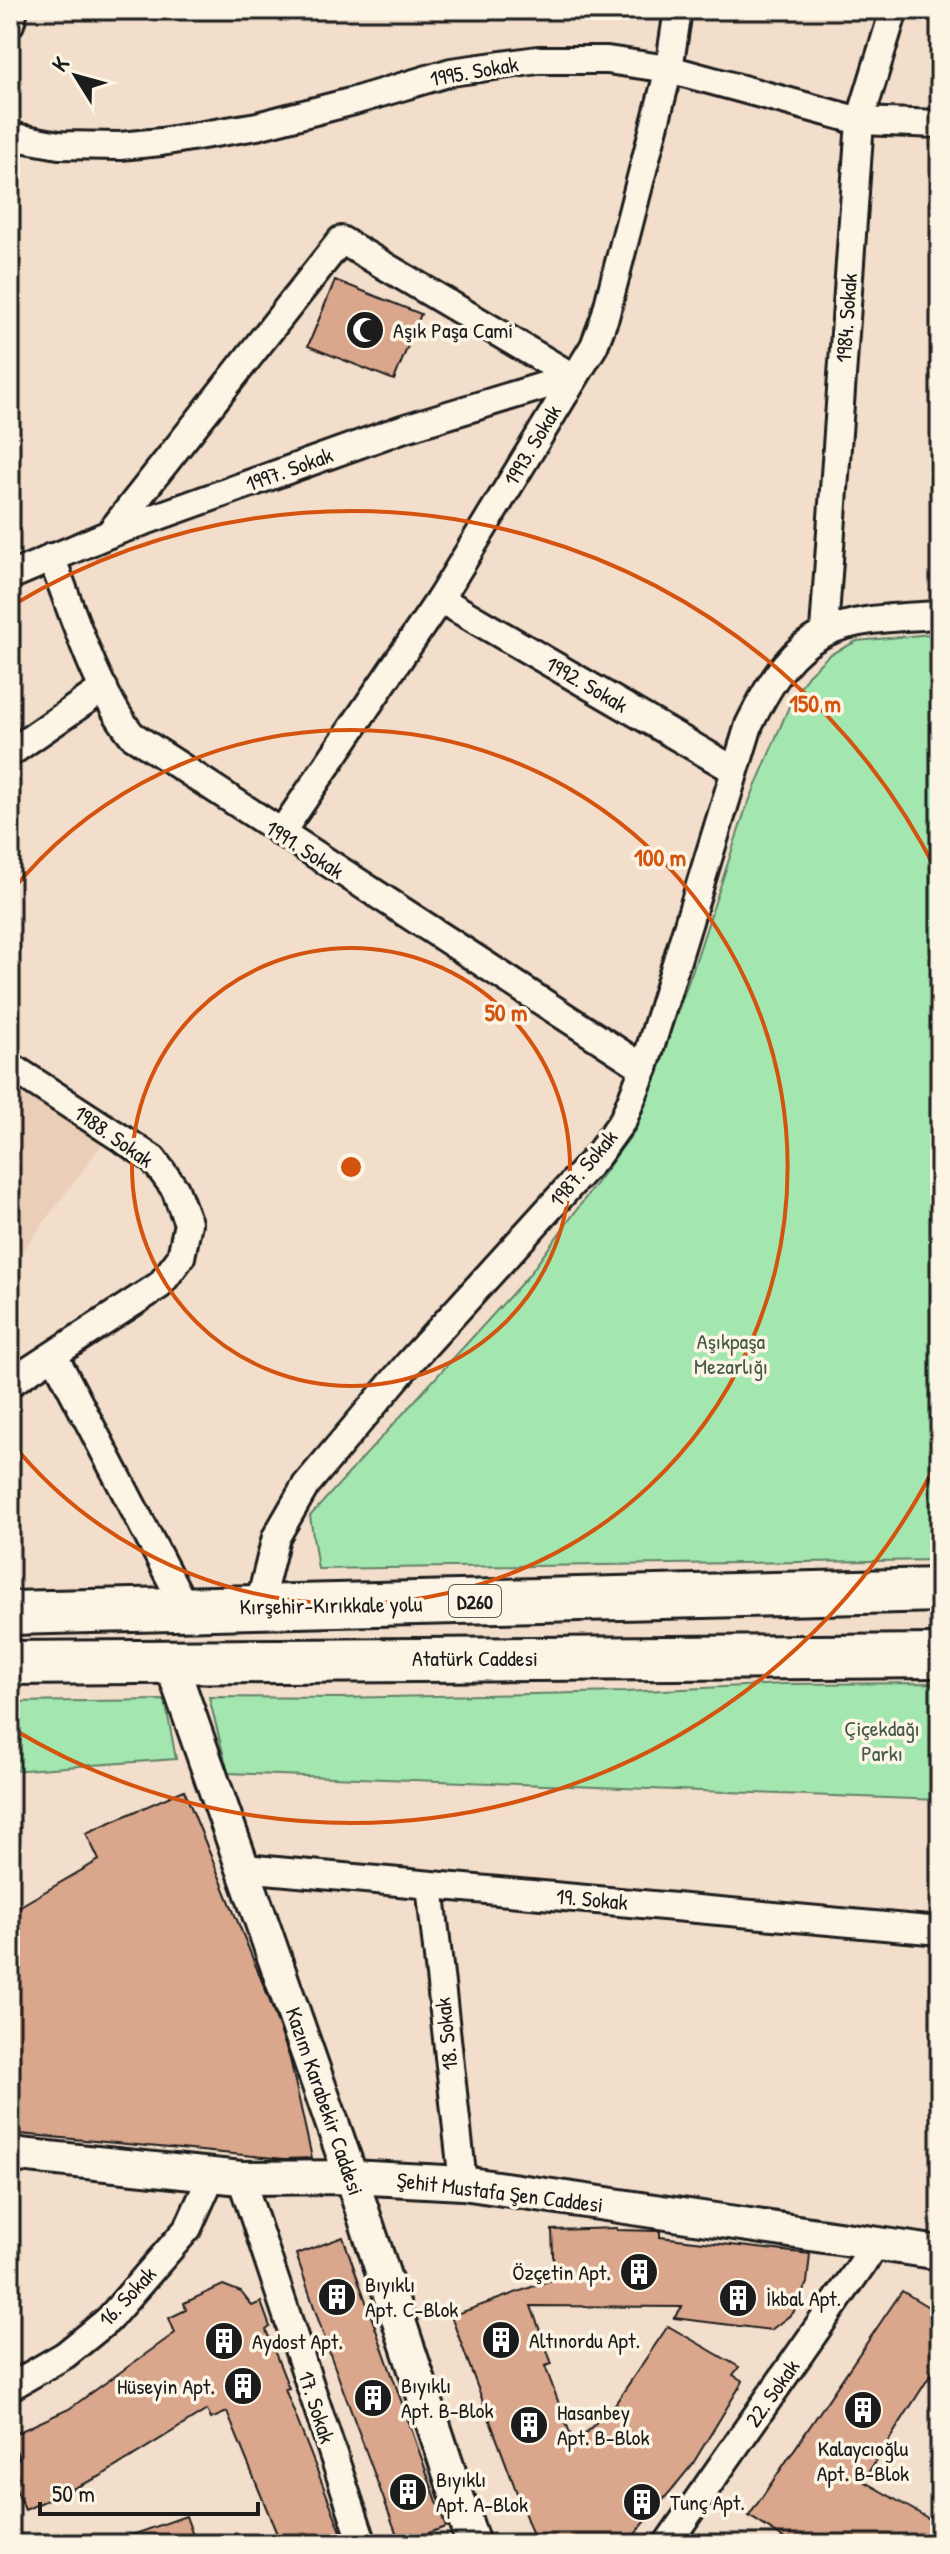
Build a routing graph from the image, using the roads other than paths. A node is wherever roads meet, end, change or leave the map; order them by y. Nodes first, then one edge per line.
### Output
1 (14, 10) edge
2 (678, 10) edge
3 (894, 10) edge
4 (10, 24) edge
5 (669, 69) junction
6 (860, 121) junction
7 (940, 124) edge
8 (10, 136) edge
9 (573, 377) junction
10 (109, 534) junction
11 (51, 557) junction
12 (15, 568) edge
13 (440, 599) junction
14 (940, 615) edge
15 (824, 631) junction
16 (104, 688) junction
17 (10, 753) edge
18 (734, 770) junction
19 (281, 833) junction
20 (10, 1066) edge
21 (644, 1068) junction
22 (54, 1355) junction
23 (10, 1383) edge
24 (940, 1590) edge
25 (259, 1606) junction
26 (186, 1609) junction
27 (10, 1613) edge
28 (940, 1656) edge
29 (170, 1660) junction
30 (10, 1663) edge
31 (244, 1868) junction
32 (430, 1885) junction
33 (940, 1931) edge
34 (10, 2154) edge
35 (226, 2176) junction
36 (351, 2177) junction
37 (463, 2183) junction
38 (877, 2243) junction
39 (940, 2253) edge
40 (10, 2387) edge
41 (674, 2542) edge
42 (363, 2544) edge
43 (473, 2544) edge

1 - 4 street
2 - 5 street, 1993. Sokak
3 - 6 street, 1984. Sokak
5 - 6 street, 1995. Sokak
5 - 8 street, 1995. Sokak
5 - 9 street, 1993. Sokak
6 - 7 street, 1995. Sokak
6 - 15 street, 1984. Sokak
9 - 10 street, 1997. Sokak
9 - 10 street
9 - 13 street, 1993. Sokak
10 - 11 street, 1997. Sokak
11 - 12 street, 1997. Sokak
11 - 16 street, 1991. Sokak
13 - 18 street, 1992. Sokak
13 - 19 street, 1993. Sokak
14 - 15 street
15 - 18 street, 1987. Sokak
16 - 17 street
16 - 19 street, 1991. Sokak
18 - 21 street, 1987. Sokak
19 - 21 street, 1991. Sokak
20 - 22 street, 1988. Sokak
21 - 25 street, 1987. Sokak
22 - 23 street, 1988. Sokak
22 - 26 street
24 - 25 highway, Kırşehir-Kırıkkale yolu / D260
25 - 26 highway, Kırşehir-Kırıkkale yolu / D260
26 - 27 highway, Kırşehir-Kırıkkale yolu / D260
28 - 29 highway, Atatürk Caddesi
29 - 30 highway, Atatürk Caddesi
29 - 31 street, Kazım Karabekir Caddesi
31 - 32 street, 19. Sokak
31 - 36 street, Kazım Karabekir Caddesi
32 - 33 street, 19. Sokak
32 - 37 street, 18. Sokak
34 - 35 street, Şehit Mustafa Şen Caddesi
35 - 36 street, Şehit Mustafa Şen Caddesi
35 - 40 street, 16. Sokak
35 - 42 street, 17. Sokak
36 - 37 street, Şehit Mustafa Şen Caddesi
36 - 43 street, Kazım Karabekir Caddesi
37 - 38 street, Şehit Mustafa Şen Caddesi
38 - 39 street, Şehit Mustafa Şen Caddesi
38 - 41 street, 22. Sokak

